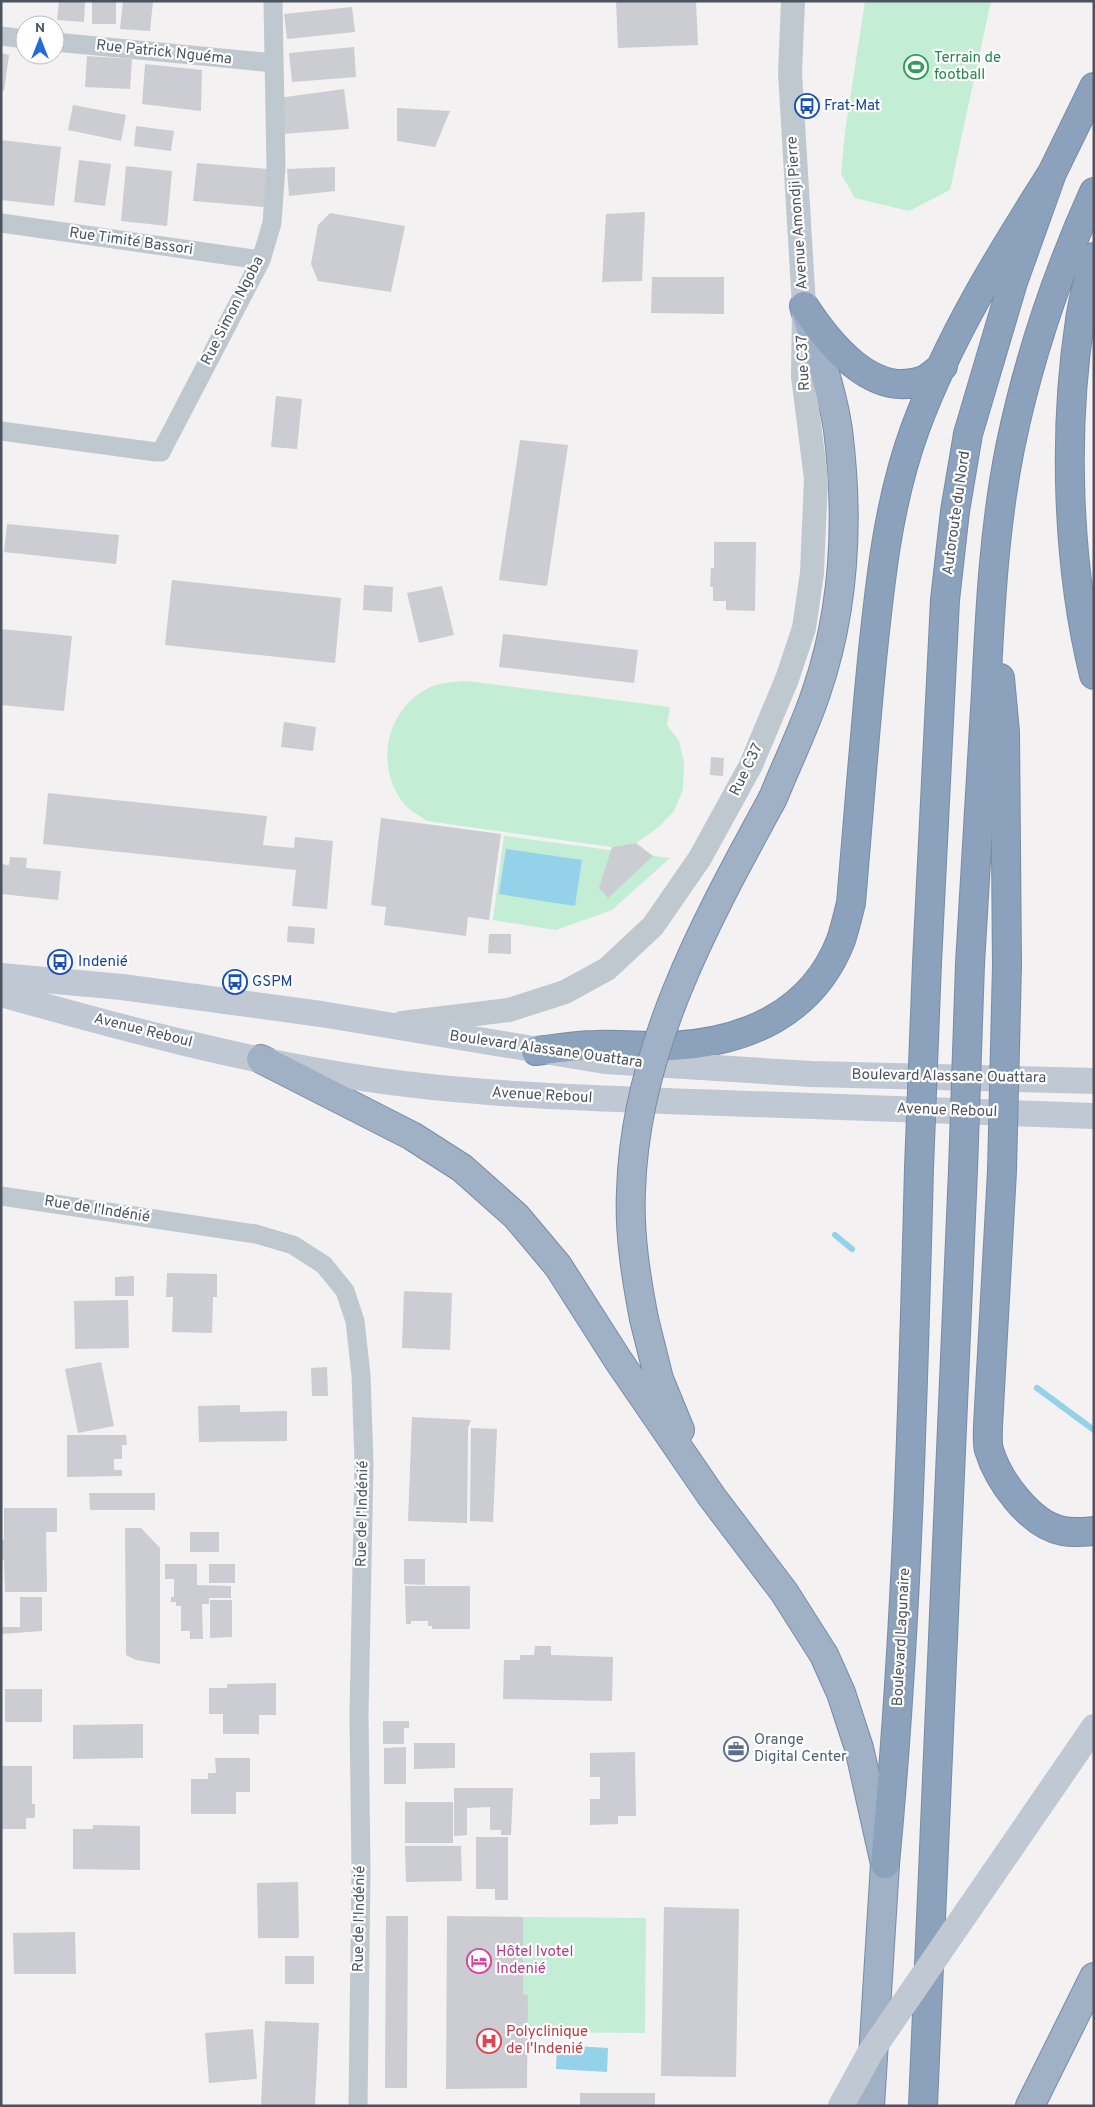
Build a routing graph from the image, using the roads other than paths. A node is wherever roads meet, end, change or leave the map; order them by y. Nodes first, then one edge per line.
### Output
1 (272, 1) edge
2 (793, 1) edge
3 (1, 36) edge
4 (15, 38) edge
5 (65, 43) edge
6 (274, 63) junction
7 (1094, 87) edge
8 (1052, 173) junction
9 (1094, 192) edge
10 (1, 223) edge
11 (1094, 257) edge
12 (261, 260) junction
13 (804, 306) junction
14 (942, 366) junction
15 (1, 431) edge
16 (991, 597) junction
17 (1094, 675) edge
18 (1, 976) edge
19 (1, 994) edge
20 (385, 1025) junction
21 (536, 1051) junction
22 (260, 1059) junction
23 (1094, 1081) edge
24 (1094, 1116) edge
25 (919, 1168) joint
26 (1, 1196) edge
27 (712, 1497) junction
28 (1094, 1531) edge
29 (1094, 1728) edge
30 (885, 1864) junction
31 (1094, 1977) edge
32 (358, 2106) edge
33 (841, 2106) edge
34 (870, 2106) edge
35 (923, 2106) edge
36 (1030, 2106) edge

1 - 6 street, Rue Simon Ngoba
2 - 13 street, Avenue Amondji Pierre
3 - 4 street
5 - 6 street, Rue Patrick Nguéma
6 - 12 street, Rue Simon Ngoba
7 - 8 highway, Autoroute du Nord
8 - 14 highway
8 - 25 highway, Autoroute du Nord, bridge
9 - 16 highway
10 - 12 street, Rue Timité Bassori
11 - 17 highway
12 - 15 street, Rue Simon Ngoba
13 - 14 highway
13 - 20 street, Rue C37
13 - 27 highway, bridge
14 - 21 highway
16 - 28 highway, bridge
16 - 35 highway, bridge
18 - 20 main road, Boulevard Alassane Ouattara
19 - 22 main road, Avenue Reboul
20 - 21 main road, Boulevard Alassane Ouattara
21 - 23 main road, Boulevard Alassane Ouattara
22 - 24 main road, Avenue Reboul
22 - 27 highway
25 - 30 highway, Boulevard Lagunaire
26 - 32 street, Rue de l'Indénié
27 - 30 highway
29 - 33 main road, bridge
30 - 34 highway, Boulevard Lagunaire
31 - 36 highway

